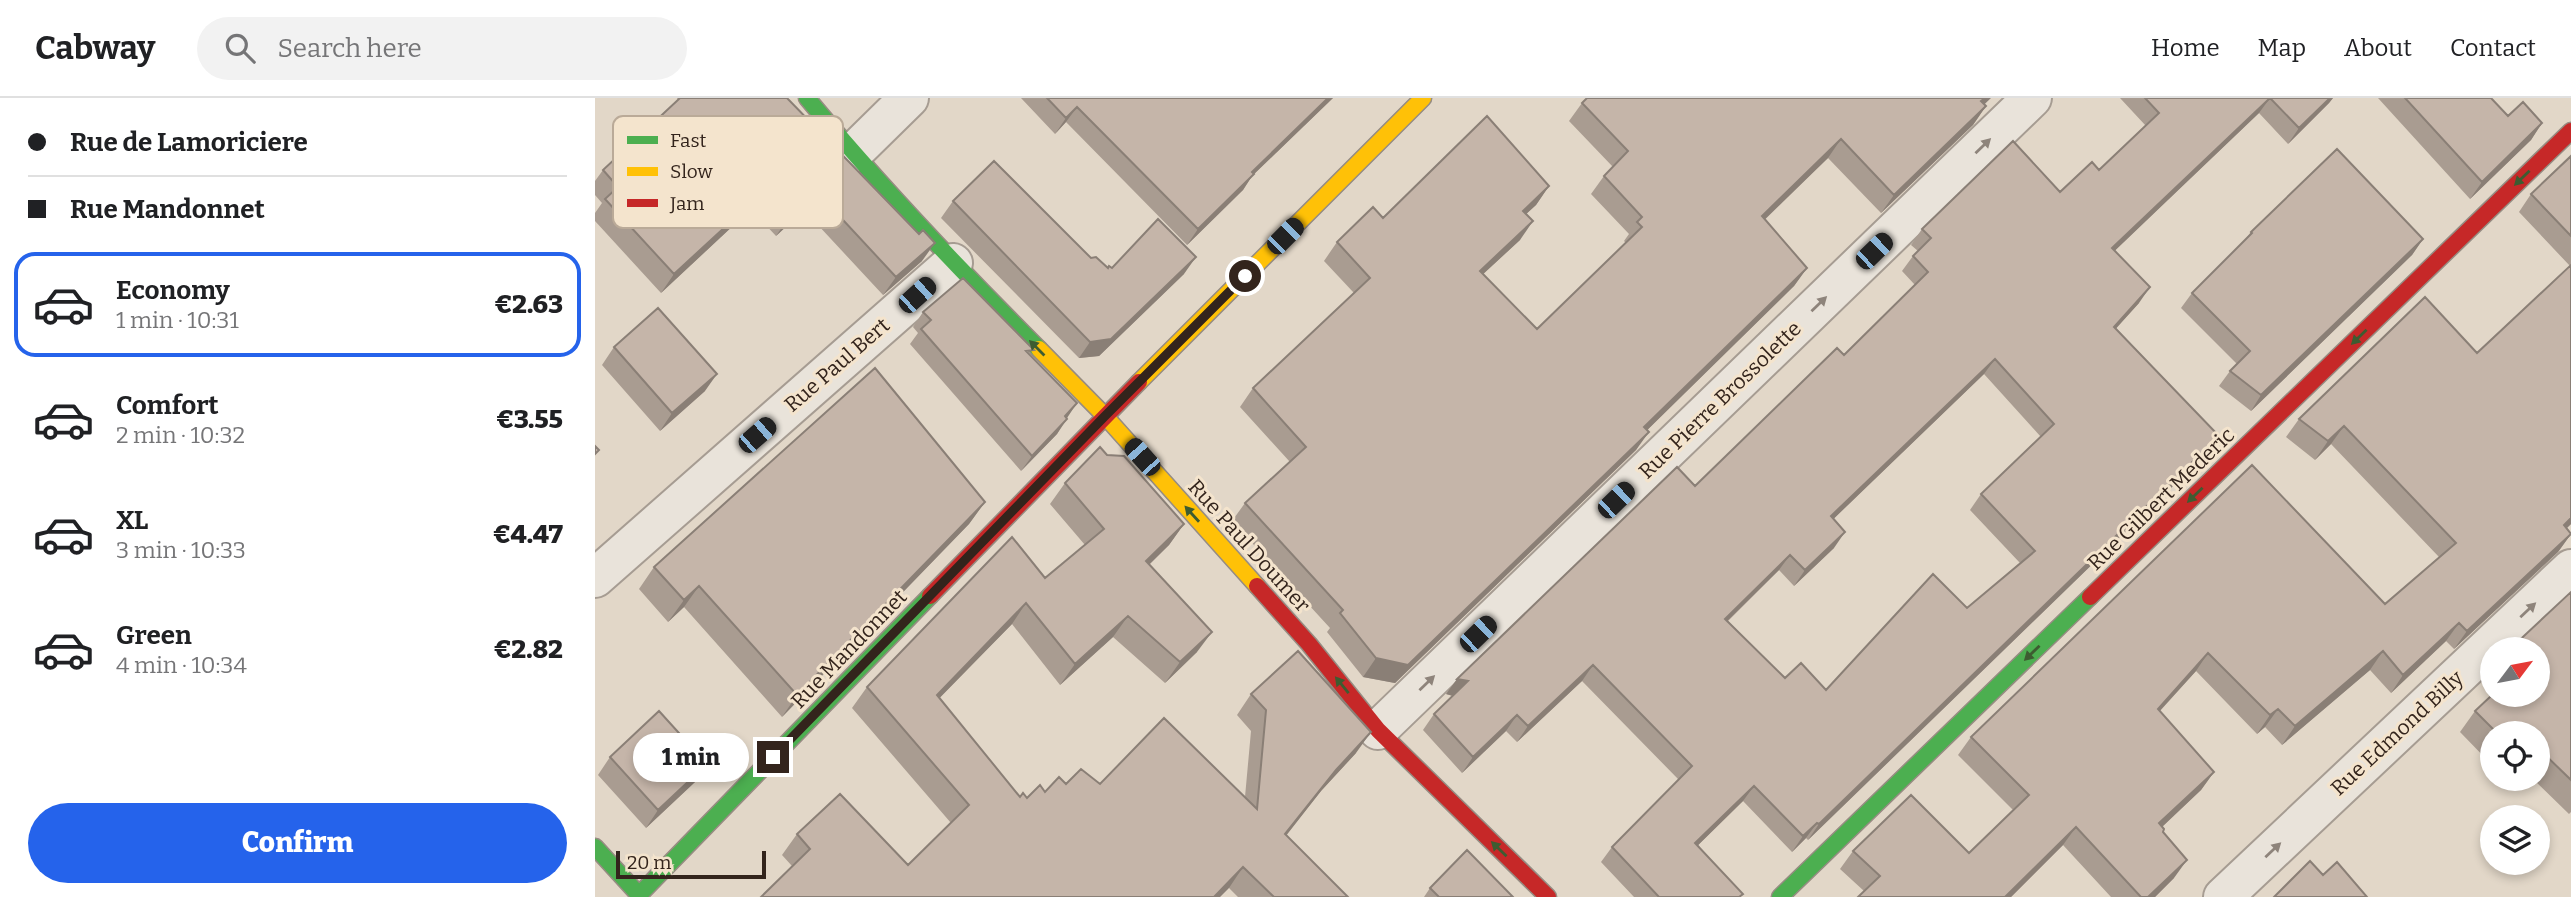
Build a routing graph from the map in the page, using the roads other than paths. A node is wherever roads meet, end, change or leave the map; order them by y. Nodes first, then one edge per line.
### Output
1 (807, 98) edge
2 (909, 98) edge
3 (1423, 98) edge
4 (2032, 98) edge
5 (822, 116) edge
6 (2571, 131) edge
7 (843, 142) edge
8 (852, 153) junction
9 (953, 263) junction
10 (1105, 416) junction
11 (2571, 569) edge
12 (595, 578) edge
13 (1378, 730) junction
14 (595, 847) edge
15 (1548, 897) edge
16 (1780, 897) edge
17 (2223, 897) edge

1 - 5 street, Rue Paul Doumer
2 - 8 street
3 - 10 street
13 -> 4 street, Rue Pierre Brossolette
6 -> 16 street, Rue Gilbert Mederic
7 - 8 street, Rue Paul Doumer
8 - 9 street, Rue Paul Doumer
10 -> 9 street, Rue Paul Doumer
9 - 12 street, Rue Paul Bert
13 -> 10 street, Rue Paul Doumer
10 - 14 street, Rue Mandonnet
17 -> 11 street, Rue Edmond Billy
15 -> 13 street, Rue Paul Doumer

